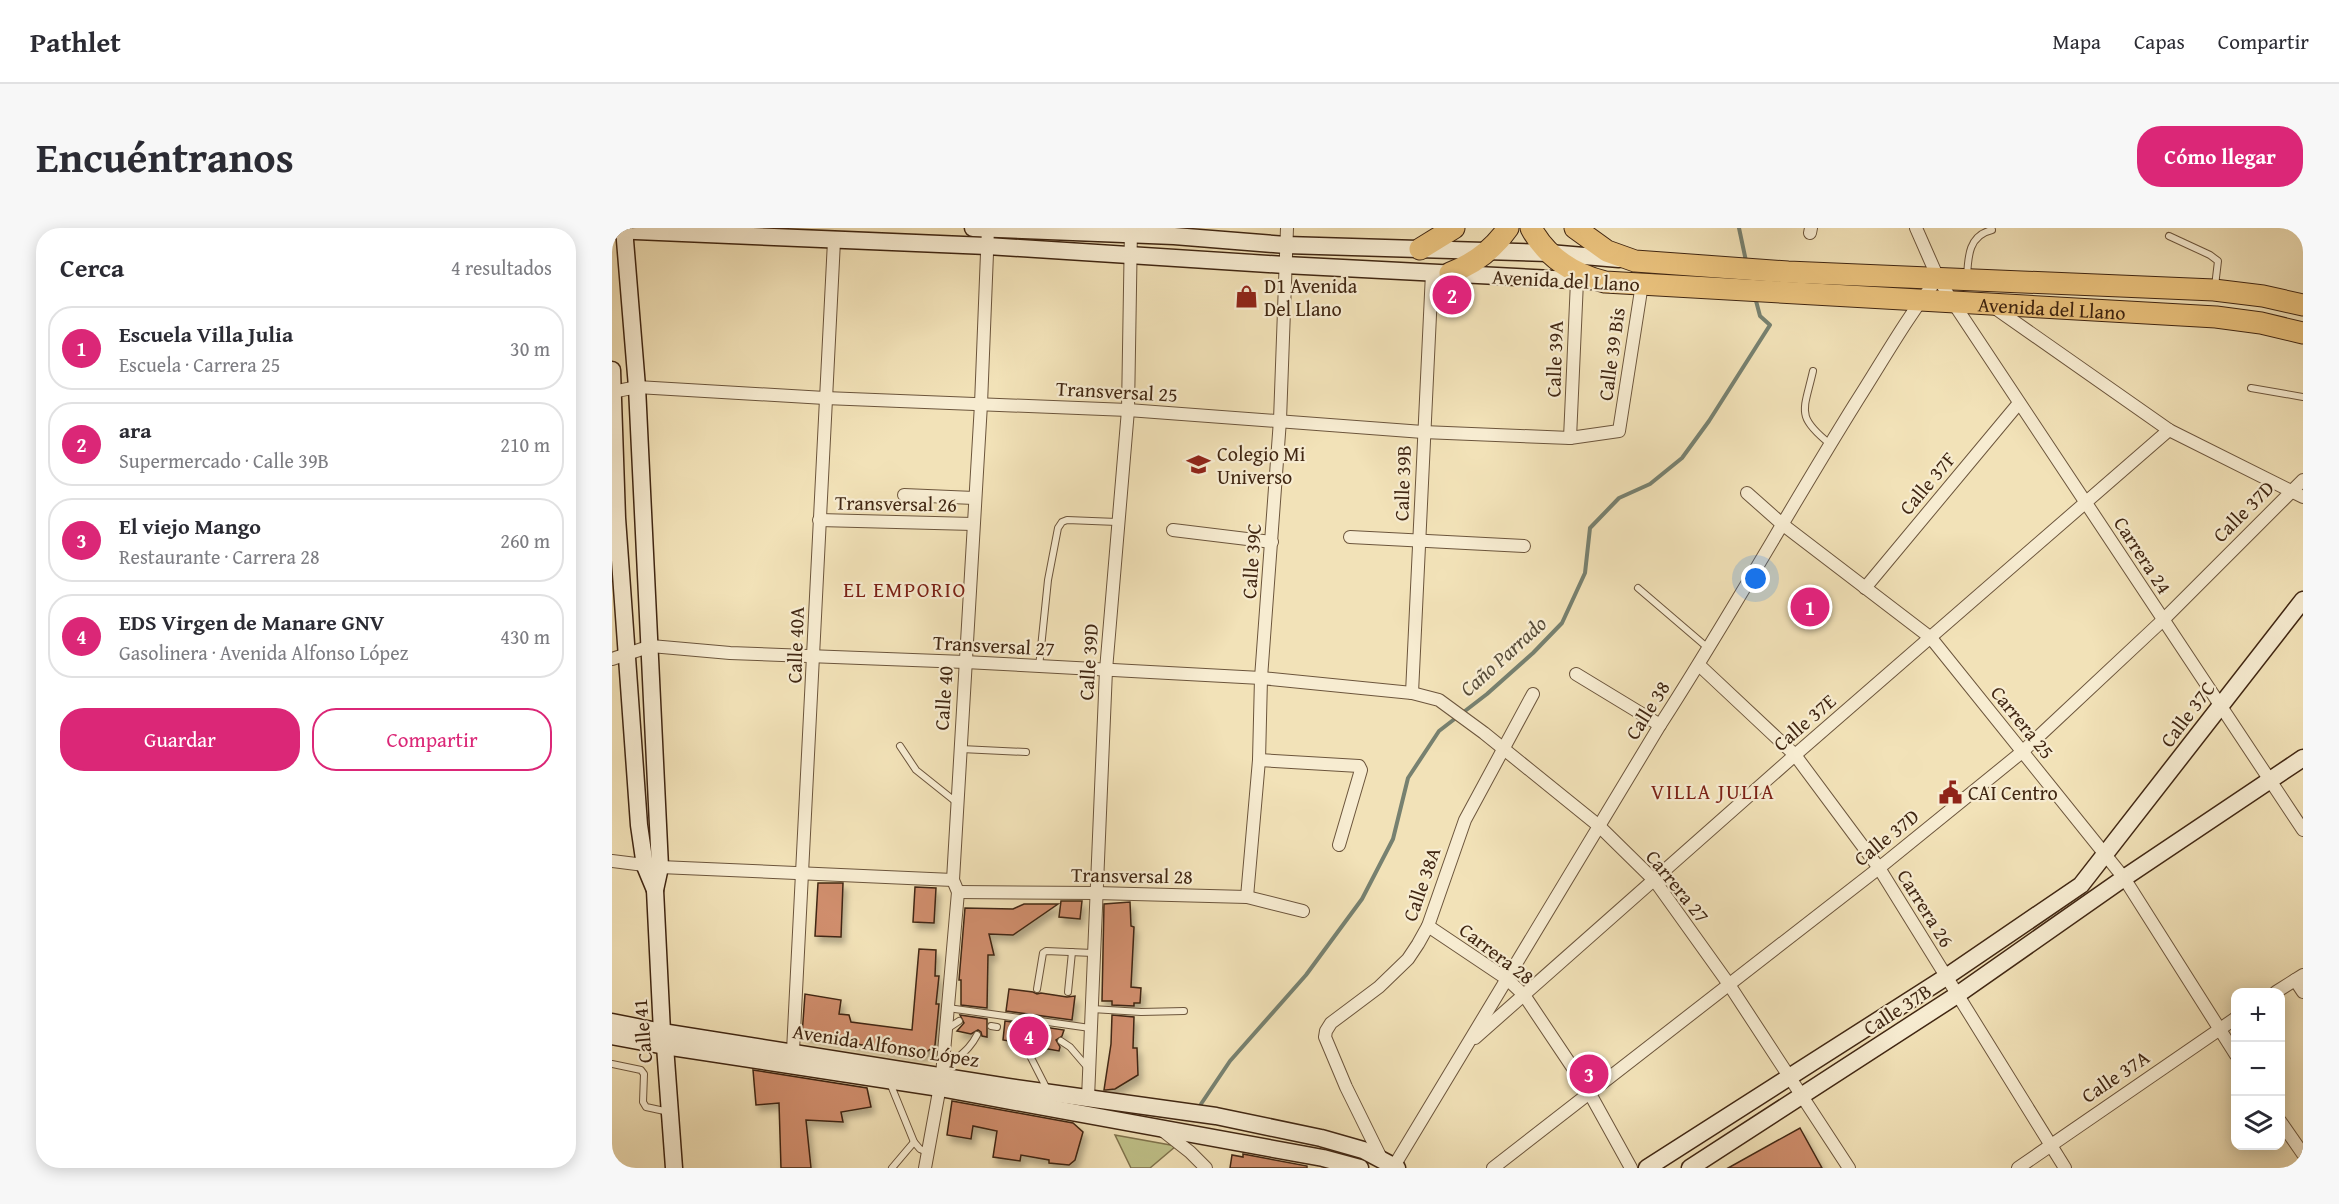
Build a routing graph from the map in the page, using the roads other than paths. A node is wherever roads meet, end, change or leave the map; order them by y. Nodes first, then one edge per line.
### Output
1 (973, 228) edge
2 (988, 228) edge
3 (1508, 228) edge
4 (1531, 228) edge
5 (1575, 228) edge
6 (1916, 228) edge
7 (620, 230) edge
8 (1992, 230) dead end
9 (1130, 232) edge
10 (1179, 232) edge
11 (1287, 236) edge
12 (1437, 236) edge
13 (1590, 236) edge
14 (2169, 236) dead end
15 (834, 241) junction
16 (987, 246) junction
17 (1486, 253) junction
18 (1550, 254) junction
19 (1131, 255) junction
20 (1635, 261) junction
21 (1285, 265) junction
22 (1441, 273) junction
23 (1938, 278) junction
24 (1967, 280) junction
25 (1577, 281) junction
26 (1605, 282) junction
27 (1642, 284) junction
28 (2214, 290) junction
29 (1920, 300) junction
30 (1952, 301) junction
31 (1989, 303) junction
32 (2303, 305) edge
33 (2303, 333) edge
34 (612, 370) edge
35 (1813, 371) dead end
36 (637, 387) junction
37 (2251, 388) dead end
38 (613, 392) edge
39 (2303, 397) edge
40 (825, 398) junction
41 (2019, 403) junction
42 (981, 404) junction
43 (1128, 410) junction
44 (1280, 420) junction
45 (2169, 430) junction
46 (1619, 431) joint
47 (1423, 432) junction
48 (1570, 438) junction
49 (1830, 444) junction
50 (2303, 480) edge
51 (2290, 492) junction
52 (1747, 493) dead end
53 (904, 495) dead end
54 (2303, 496) edge
55 (974, 498) junction
56 (2086, 504) junction
57 (615, 519) edge
58 (819, 520) junction
59 (1118, 522) junction
60 (973, 524) junction
61 (1782, 524) junction
62 (1173, 530) dead end
63 (1350, 537) dead end
64 (1419, 540) junction
65 (1272, 542) junction
66 (1524, 546) dead end
67 (1638, 588) dead end
68 (1865, 588) junction
69 (2303, 600) edge
70 (2163, 620) junction
71 (1931, 638) junction
72 (651, 646) junction
73 (1708, 648) junction
74 (814, 656) junction
75 (620, 657) edge
76 (965, 662) junction
77 (1699, 665) junction
78 (1039, 668) junction
79 (1106, 670) junction
80 (1576, 674) dead end
81 (1261, 678) junction
82 (1412, 693) junction
83 (1533, 694) dead end
84 (2219, 705) junction
85 (1660, 725) junction
86 (900, 746) dead end
87 (959, 748) junction
88 (1505, 750) junction
89 (1026, 752) dead end
90 (2022, 752) junction
91 (1795, 755) junction
92 (2303, 758) edge
93 (1259, 760) junction
94 (2269, 781) junction
95 (957, 803) junction
96 (1599, 826) junction
97 (2303, 830) edge
98 (1339, 845) dead end
99 (2106, 855) junction
100 (612, 861) edge
101 (652, 866) junction
102 (1879, 868) junction
103 (803, 873) junction
104 (2124, 878) junction
105 (953, 880) junction
106 (1655, 881) junction
107 (958, 892) junction
108 (1096, 892) junction
109 (1247, 897) junction
110 (1303, 911) dead end
111 (2023, 925) junction
112 (1428, 926) junction
113 (1072, 952) junction
114 (1093, 953) junction
115 (1946, 977) junction
116 (2299, 977) edge
117 (1507, 979) junction
118 (1728, 983) junction
119 (2283, 988) edge
120 (1037, 989) dead end
121 (1068, 992) dead end
122 (2303, 992) edge
123 (1524, 995) junction
124 (1957, 995) junction
125 (946, 1008) junction
126 (1092, 1009) junction
127 (1184, 1011) dead end
128 (959, 1021) dead end
129 (2231, 1021) edge
130 (612, 1022) edge
131 (1090, 1028) junction
132 (2218, 1029) junction
133 (945, 1030) junction
134 (977, 1035) dead end
135 (612, 1036) edge
136 (663, 1039) junction
137 (1061, 1041) dead end
138 (1024, 1044) dead end
139 (1467, 1046) junction
140 (2231, 1049) edge
141 (793, 1051) junction
142 (612, 1064) edge
143 (1088, 1068) junction
144 (1790, 1077) junction
145 (889, 1080) junction
146 (941, 1082) junction
147 (1049, 1091) junction
148 (1589, 1092) junction
149 (1803, 1096) junction
150 (1088, 1098) junction
151 (670, 1112) junction
152 (1157, 1127) junction
153 (2285, 1128) edge
154 (914, 1142) junction
155 (2049, 1145) junction
156 (927, 1152) junction
157 (2303, 1154) edge
158 (1391, 1164) edge
159 (674, 1168) edge
160 (892, 1168) edge
161 (925, 1168) edge
162 (1206, 1168) edge
163 (1359, 1168) edge
164 (1493, 1168) edge
165 (1631, 1168) edge
166 (1647, 1168) edge
167 (1690, 1168) edge
168 (1849, 1168) edge
169 (2018, 1168) edge
170 (2065, 1168) edge

1 - 2 street, Avenida del Llano
2 - 9 street, Avenida del Llano
2 - 16 street, Calle 40
3 - 17 highway
4 - 18 highway
5 - 13 highway
6 - 23 street, Carrera 24
7 - 15 street, Avenida del Llano
7 - 36 street, Calle 41
8 - 24 lane
9 - 10 street, Avenida del Llano
9 - 19 street, Calle 39D
10 - 11 street, Avenida del Llano
11 - 12 street, Avenida del Llano
11 - 21 street, Calle 39C
12 - 17 street, Avenida del Llano
13 - 20 highway
14 - 28 lane
15 - 16 street, Avenida del Llano
15 - 40 street, Calle 40A
16 - 19 street, Avenida del Llano
16 - 42 street, Calle 40
17 - 18 street, Avenida del Llano
17 - 22 highway
18 - 20 street, Avenida del Llano
18 - 26 highway
19 - 21 street, Avenida del Llano
19 - 43 street, Calle 39D
20 - 23 highway, Avenida del Llano
21 - 22 street, Avenida del Llano
21 - 44 street, Calle 39C
22 - 25 street, Avenida del Llano
22 - 47 street, Calle 39B
23 - 24 highway, Avenida del Llano
23 - 29 street, Calle 38
23 - 30 street, Carrera 24
24 - 28 highway, Avenida del Llano
25 - 26 street, Avenida del Llano
25 - 48 street, Calle 39A
26 - 27 highway, Avenida del Llano
27 - 29 highway, Avenida del Llano
27 - 46 street, Calle 39 Bis
28 - 32 highway, Avenida del Llano
29 - 30 highway, Avenida del Llano
29 - 49 street, Calle 38
30 - 31 highway, Avenida del Llano
30 - 41 street, Carrera 24
31 - 33 highway, Avenida del Llano
31 - 45 street
34 - 38 street, Calle 41
35 - 49 lane
36 - 38 street, Transversal 25
36 - 40 street, Transversal 25
36 - 72 street, Calle 41
37 - 39 lane
38 - 57 street, Calle 41
40 - 42 street, Transversal 25
40 - 58 street, Calle 40A
41 - 56 street, Carrera 24
41 - 68 street, Calle 37F
42 - 43 street, Transversal 25
42 - 55 street, Calle 40
43 - 44 street, Transversal 25
43 - 59 street, Calle 39D
44 - 47 street, Transversal 25
44 - 65 street, Calle 39C
45 - 51 street
45 - 56 street, Calle 37E
46 - 48 street, Transversal 25
47 - 48 street, Transversal 25
47 - 64 street, Calle 39B
49 - 61 street, Calle 38
50 - 51 street, Calle 37D
51 - 54 street
51 - 70 street, Calle 37D
52 - 61 street, Carrera 25
53 - 55 street
55 - 60 street, Calle 40
56 - 70 street, Carrera 24
56 - 71 street, Calle 37E
57 - 75 street, Calle 41
58 - 60 street, Transversal 26
58 - 74 street, Calle 40A
59 - 78 lane
59 - 79 street, Calle 39D
60 - 76 street, Calle 40
61 - 68 street, Carrera 25
61 - 73 street, Calle 38
62 - 65 street
63 - 64 street
64 - 66 street
64 - 82 street, Calle 39B
65 - 81 street, Calle 39C
67 - 73 lane
68 - 71 street, Carrera 25
69 - 84 street, Calle 37C
70 - 84 street, Carrera 24
70 - 90 street, Calle 37D
71 - 90 street, Carrera 25
71 - 91 street, Calle 37E
72 - 74 street, Transversal 27
72 - 75 street, Transversal 27
72 - 101 street, Calle 41
73 - 77 street, Calle 38
74 - 76 street, Transversal 27
74 - 103 street, Calle 40A
75 - 101 street, Calle 41
76 - 78 street, Transversal 27
76 - 87 street, Calle 40
77 - 85 street, Calle 38
77 - 91 street, Carrera 26
78 - 79 street, Transversal 27
79 - 81 street, Transversal 27
79 - 108 street, Calle 39D
80 - 85 street
81 - 82 street, Transversal 27
81 - 93 street, Calle 39C
82 - 88 street, Carrera 27
83 - 88 street, Calle 38A
84 - 94 street, Carrera 24
84 - 99 street, Calle 37C
85 - 96 street, Calle 38
86 - 95 lane
87 - 89 lane
87 - 95 street, Calle 40
88 - 96 street, Carrera 27
88 - 112 street, Calle 38A
90 - 99 street, Carrera 25
90 - 102 street, Calle 37D
91 - 102 street, Carrera 26
91 - 106 street, Calle 37E
92 - 94 street, Calle 37B
93 - 98 street
93 - 109 street, Calle 39C
94 - 97 street, Carrera 24
94 - 104 street, Calle 37B
95 - 105 street, Calle 40
96 - 106 street, Carrera 27
96 - 117 street, Calle 38
99 - 104 street, Carrera 25
99 - 111 street, Calle 37B
100 - 101 street
101 - 103 street
101 - 136 street, Calle 41
102 - 115 street, Carrera 26
102 - 118 street, Calle 37D
103 - 105 street
103 - 141 street, Calle 40A
104 - 111 street, Calle 37B
104 - 124 street, Calle 37B
104 - 132 street, Carrera 25
105 - 107 street, Calle 40
106 - 118 street, Carrera 27
106 - 123 street, Calle 37E
107 - 108 street, Transversal 28
107 - 125 street, Calle 40
108 - 109 street, Transversal 28
108 - 114 street, Calle 39D
109 - 110 street, Transversal 28
111 - 115 street, Calle 37B
112 - 117 street, Carrera 28
112 - 158 street, Calle 38A
113 - 114 lane
113 - 120 lane
113 - 121 lane
114 - 126 street, Calle 39D
115 - 124 street, Carrera 26
115 - 144 street, Calle 37B
116 - 119 street
116 - 122 street
117 - 123 street, Carrera 28
117 - 139 street, Calle 38
118 - 144 street, Carrera 27
118 - 148 street, Calle 37D
123 - 139 street, Calle 37E
123 - 148 street, Carrera 28
124 - 149 street, Calle 37B
124 - 155 street, Carrera 26
125 - 131 lane
125 - 133 street, Calle 40
126 - 127 lane
126 - 131 street, Calle 39D
128 - 133 lane
129 - 132 street, Calle 37A
130 - 136 street, Avenida Alfonso López
131 - 143 street, Calle 39D
132 - 140 street, Carrera 25
132 - 155 street, Calle 37A
133 - 146 street, Calle 40
134 - 146 lane
135 - 136 street, Avenida Alfonso López
136 - 141 street, Avenida Alfonso López
136 - 145 street, Avenida Alfonso López
136 - 151 street, Calle 41
137 - 143 lane
138 - 147 lane
139 - 158 street, Calle 38
141 - 146 street, Avenida Alfonso López
142 - 151 lane
143 - 150 street, Calle 39D
144 - 149 street, Carrera 27
144 - 166 street, Calle 37B
145 - 146 street, Avenida Alfonso López
145 - 154 lane
146 - 147 street, Avenida Alfonso López
146 - 152 street, Avenida Alfonso López
146 - 156 street, Calle 40
147 - 150 street, Avenida Alfonso López
148 - 164 street, Calle 37D
148 - 165 street, Carrera 28
149 - 167 street, Calle 37B
149 - 168 street, Carrera 27
150 - 158 street, Avenida Alfonso López
151 - 159 street, Calle 41
152 - 162 street
152 - 163 street, Avenida Alfonso López
153 - 157 street
154 - 156 lane
154 - 160 lane
155 - 169 street, Calle 37A
155 - 170 street, Carrera 26
156 - 161 street, Calle 40

